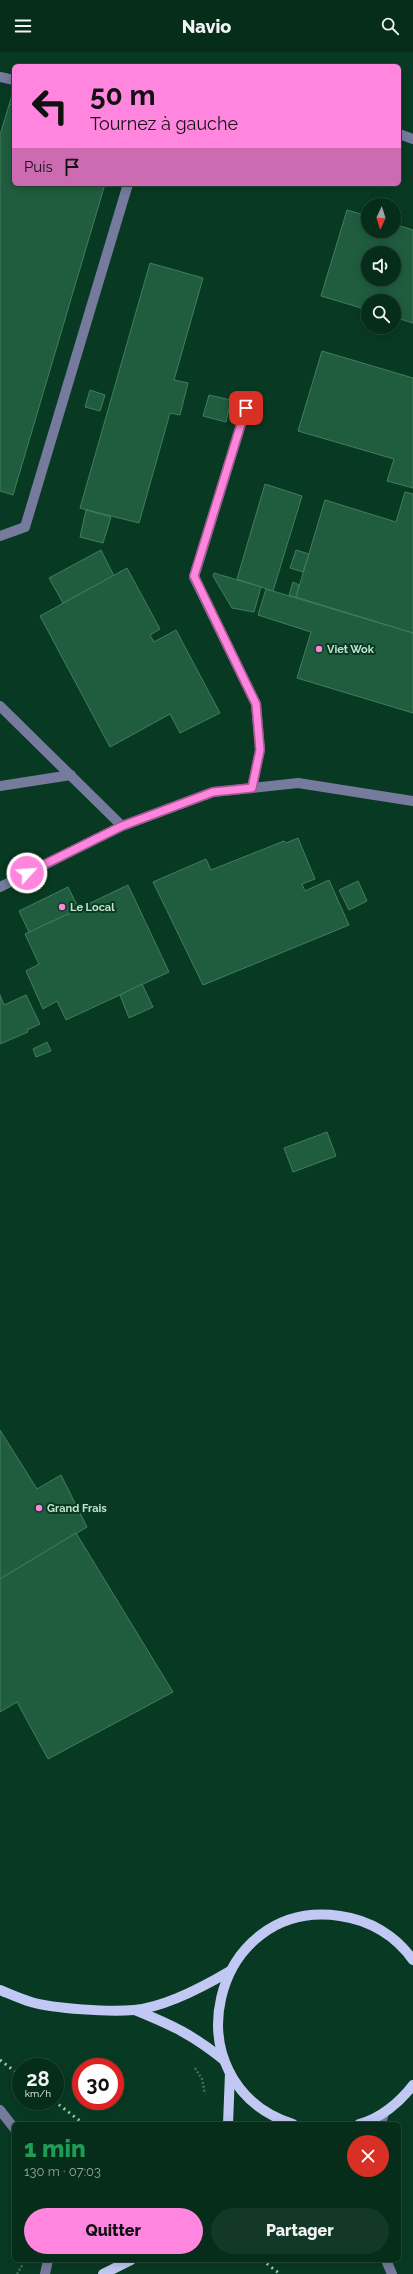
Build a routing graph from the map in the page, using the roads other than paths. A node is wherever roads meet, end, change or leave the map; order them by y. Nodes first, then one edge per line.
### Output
1 (0, 77) edge
2 (12, 80) edge
3 (401, 135) edge
4 (413, 139) edge
5 (127, 186) edge
6 (246, 408) dead end
7 (0, 536) edge
8 (0, 706) edge
9 (71, 775) junction
10 (0, 786) edge
11 (252, 788) junction
12 (413, 801) edge
13 (122, 826) junction
14 (0, 887) edge
15 (413, 1960) edge
16 (230, 1972) junction
17 (0, 1990) edge
18 (135, 2010) junction
19 (224, 2060) junction
20 (230, 2073) junction
21 (413, 2086) edge
22 (0, 2110) edge
23 (384, 2113) junction
24 (228, 2122) edge
25 (286, 2122) edge
26 (364, 2122) edge
27 (382, 2122) edge
28 (12, 2125) edge
29 (48, 2262) edge
30 (127, 2262) edge
31 (387, 2262) edge
32 (45, 2274) edge
33 (103, 2274) edge
34 (392, 2274) edge

1 - 2 street
3 - 4 street
5 - 7 street
6 - 11 street
8 - 9 street
9 - 10 street
9 - 13 street
11 - 12 street
11 - 13 street
13 - 14 street
15 - 16 main road
16 - 18 main road
16 - 19 main road
17 - 18 main road
18 - 19 main road
19 - 20 main road
20 - 24 main road
20 - 25 main road
21 - 23 main road
22 - 28 street
23 - 26 main road
23 - 27 street
29 - 32 street
30 - 33 main road
31 - 34 street

